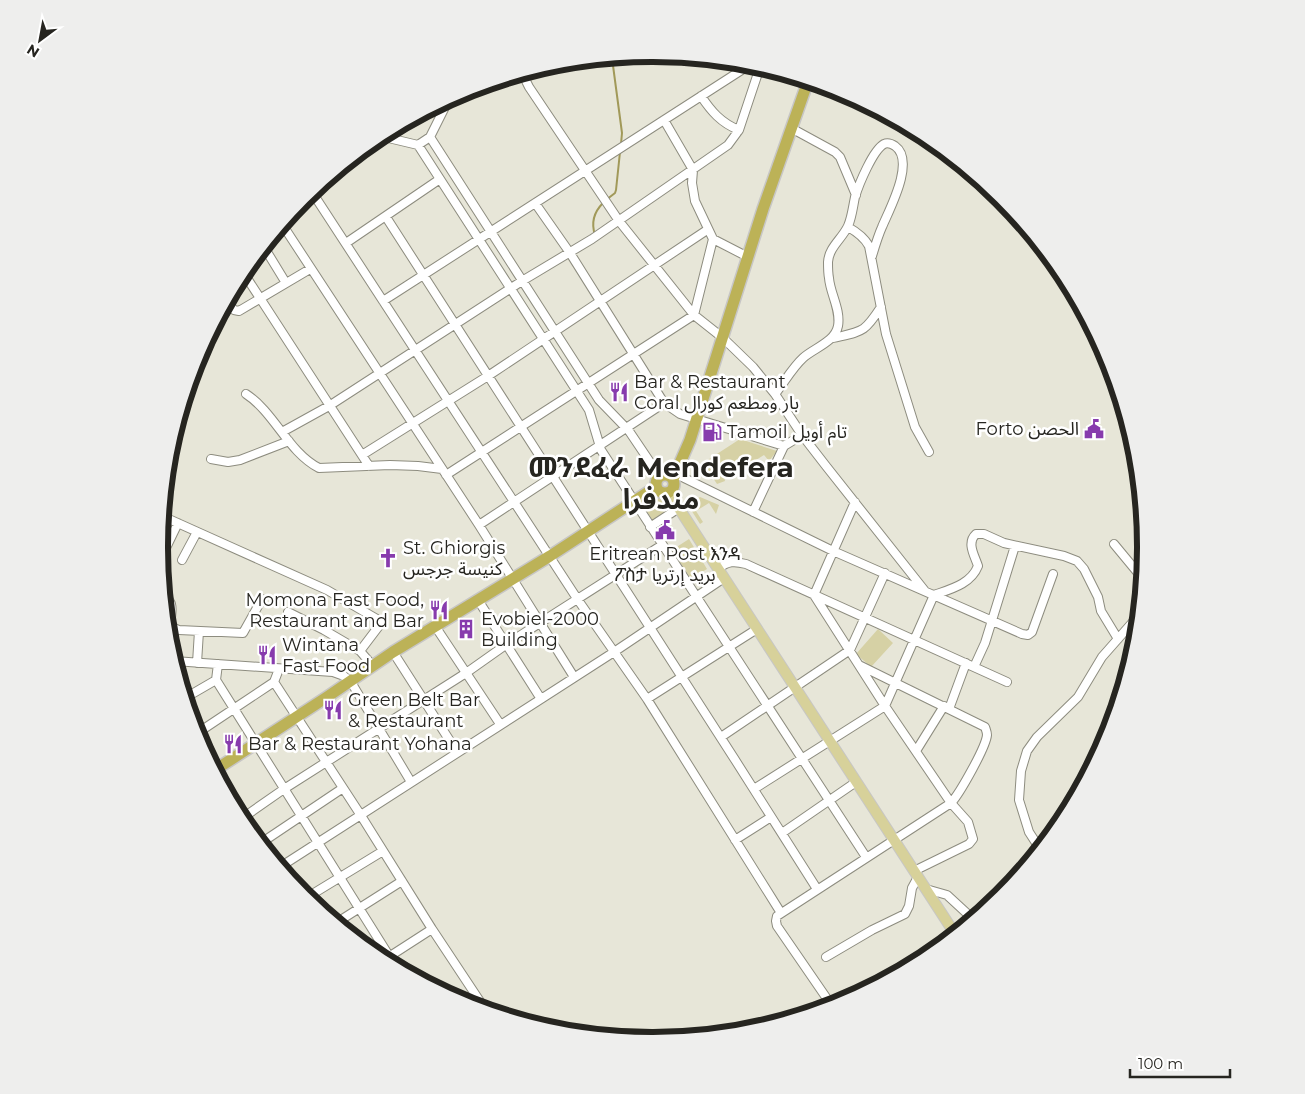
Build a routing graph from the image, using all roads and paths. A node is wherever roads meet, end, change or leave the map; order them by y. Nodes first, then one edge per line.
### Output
1 (740, 71) edge
2 (757, 74) edge
3 (527, 79) edge
4 (806, 87) edge
5 (701, 96) junction
6 (444, 109) edge
7 (664, 120) junction
8 (791, 128) junction
9 (738, 130) junction
10 (430, 137) junction
11 (391, 139) edge
12 (418, 145) junction
13 (585, 169) junction
14 (693, 170) junction
15 (440, 178) junction
16 (856, 195) junction
17 (316, 198) edge
18 (535, 203) junction
19 (386, 217) junction
20 (619, 221) junction
21 (848, 227) junction
22 (286, 230) edge
23 (708, 230) junction
24 (491, 231) junction
25 (479, 239) junction
26 (712, 239) junction
27 (346, 243) junction
28 (267, 253) edge
29 (570, 253) junction
30 (872, 256) junction
31 (748, 257) junction
32 (655, 265) junction
33 (310, 269) junction
34 (423, 275) junction
35 (249, 280) edge
36 (522, 281) junction
37 (286, 283) junction
38 (511, 288) junction
39 (261, 299) junction
40 (383, 301) junction
41 (600, 302) junction
42 (232, 307) edge
43 (881, 307) junction
44 (694, 315) junction
45 (455, 325) junction
46 (555, 331) junction
47 (723, 338) junction
48 (833, 338) junction
49 (544, 339) junction
50 (416, 351) junction
51 (632, 354) junction
52 (380, 374) junction
53 (488, 376) junction
54 (588, 383) junction
55 (576, 390) junction
56 (246, 394) dead end
57 (775, 394) junction
58 (448, 400) junction
59 (664, 403) junction
60 (329, 406) junction
61 (697, 419) junction
62 (411, 424) junction
63 (520, 426) junction
64 (626, 428) junction
65 (282, 432) junction
66 (802, 435) junction
67 (289, 441) junction
68 (599, 446) junction
69 (784, 446) junction
70 (482, 452) junction
71 (929, 452) dead end
72 (362, 455) junction
73 (211, 459) dead end
74 (369, 466) junction
75 (444, 472) junction
76 (552, 477) junction
77 (675, 477) junction
78 (658, 482) junction
79 (669, 493) junction
80 (634, 501) junction
81 (514, 502) junction
82 (856, 502) junction
83 (679, 508) junction
84 (753, 512) junction
85 (169, 519) edge
86 (178, 523) junction
87 (479, 525) junction
88 (650, 527) junction
89 (197, 532) junction
90 (588, 532) junction
91 (168, 543) edge
92 (1114, 544) dead end
93 (662, 546) junction
94 (1015, 546) junction
95 (833, 551) junction
96 (550, 556) junction
97 (182, 560) dead end
98 (1136, 571) edge
99 (885, 573) junction
100 (721, 574) junction
101 (1053, 574) dead end
102 (616, 575) junction
103 (512, 579) junction
104 (925, 590) junction
105 (814, 595) junction
106 (934, 595) junction
107 (696, 597) junction
108 (262, 599) dead end
109 (478, 600) junction
110 (578, 600) junction
111 (288, 612) dead end
112 (865, 617) junction
113 (992, 620) junction
114 (541, 622) junction
115 (1131, 624) edge
116 (435, 626) junction
117 (649, 628) junction
118 (175, 629) edge
119 (757, 630) junction
120 (199, 631) junction
121 (1118, 639) junction
122 (914, 640) junction
123 (507, 644) junction
124 (730, 648) junction
125 (850, 650) junction
126 (360, 651) junction
127 (393, 652) junction
128 (614, 652) junction
129 (182, 662) edge
130 (197, 663) junction
131 (966, 663) junction
132 (218, 664) junction
133 (859, 665) junction
134 (373, 666) junction
135 (974, 667) junction
136 (279, 669) junction
137 (466, 673) junction
138 (574, 677) junction
139 (683, 677) junction
140 (216, 680) junction
141 (274, 682) junction
142 (351, 682) junction
143 (1007, 682) dead end
144 (894, 683) junction
145 (795, 687) junction
146 (191, 694) edge
147 (541, 699) junction
148 (423, 700) junction
149 (647, 700) junction
150 (767, 705) junction
151 (885, 706) junction
152 (947, 707) junction
153 (234, 710) junction
154 (297, 716) junction
155 (500, 724) junction
156 (378, 728) junction
157 (204, 729) edge
158 (721, 737) junction
159 (830, 741) junction
160 (256, 744) junction
161 (916, 751) junction
162 (457, 752) junction
163 (802, 759) junction
164 (326, 762) junction
165 (221, 766) edge
166 (411, 782) junction
167 (856, 782) junction
168 (343, 788) junction
169 (284, 789) junction
170 (754, 789) junction
171 (830, 801) junction
172 (951, 803) junction
173 (249, 814) edge
174 (360, 814) junction
175 (302, 816) junction
176 (771, 817) junction
177 (782, 833) junction
178 (893, 839) junction
179 (267, 840) edge
180 (736, 840) junction
181 (319, 842) junction
182 (1036, 843) edge
183 (383, 851) junction
184 (866, 857) junction
185 (286, 863) edge
186 (916, 874) junction
187 (340, 876) junction
188 (402, 882) junction
189 (817, 889) junction
190 (926, 890) junction
191 (313, 893) edge
192 (360, 907) junction
193 (781, 913) junction
194 (968, 914) edge
195 (342, 918) edge
196 (951, 928) edge
197 (432, 929) junction
198 (383, 950) edge
199 (391, 955) edge
200 (826, 956) dead end
201 (827, 999) edge
202 (480, 1000) edge

1 - 5 street
2 - 9 street
3 - 13 street
4 - 8 highway
5 - 7 street
5 - 9 street
6 - 10 street
7 - 13 street
7 - 14 street
8 - 16 street
8 - 31 highway
9 - 14 street
10 - 12 street
10 - 24 street
11 - 12 street
12 - 15 street
13 - 18 street
13 - 20 street
14 - 20 street
14 - 23 street
15 - 19 street
15 - 25 street
16 - 21 street
16 - 30 street
17 - 27 street
18 - 24 street
18 - 29 street
19 - 27 street
19 - 34 street
20 - 29 street
20 - 32 street
21 - 30 street
21 - 48 street
22 - 33 street
23 - 26 street
23 - 32 street
24 - 25 street
24 - 36 street
25 - 34 street
25 - 38 street
26 - 31 street
26 - 44 street
27 - 40 street
28 - 37 street
29 - 36 street
29 - 41 street
30 - 43 street
31 - 47 highway
32 - 41 street
32 - 44 street
33 - 37 street
33 - 52 street
34 - 40 street
34 - 45 street
35 - 39 street
36 - 38 street
36 - 46 street
37 - 39 street
38 - 45 street
38 - 49 street
39 - 42 street
39 - 60 street
40 - 50 street
41 - 46 street
41 - 51 street
43 - 48 street
43 - 71 street
44 - 47 street
44 - 51 street
45 - 50 street
45 - 53 street
46 - 49 street
46 - 54 street
47 - 57 street
47 - 61 highway
48 - 57 street
49 - 53 street
49 - 55 street
50 - 52 street
50 - 58 street
51 - 54 street
51 - 59 street
52 - 60 street
52 - 62 street
53 - 58 street
53 - 63 street
54 - 55 street
54 - 64 street
55 - 63 street
55 - 68 street
56 - 65 street
57 - 66 street
58 - 62 street
58 - 70 street
59 - 61 street
59 - 64 street
60 - 65 street
60 - 72 street
61 - 69 street
61 - 77 highway
62 - 72 street
62 - 75 street
63 - 70 street
63 - 76 street
64 - 68 street
64 - 78 street
65 - 67 street
66 - 69 street
66 - 82 street
67 - 73 street
67 - 74 street
68 - 76 street
68 - 80 street
69 - 84 street
70 - 75 street
70 - 81 street
72 - 74 street
74 - 75 street
75 - 87 street
76 - 81 street
76 - 90 street
77 - 78 highway
77 - 79 highway
77 - 84 street
78 - 79 highway
78 - 80 highway
79 - 83 main road
80 - 88 street
80 - 90 highway
81 - 87 street
81 - 96 street
82 - 95 street
82 - 104 street
83 - 88 street
83 - 100 main road
84 - 95 street
85 - 86 street
86 - 89 street
86 - 91 street
87 - 103 street
88 - 93 street
89 - 97 street
89 - 126 street
90 - 96 highway
90 - 102 street
92 - 98 street
93 - 102 street
93 - 107 street
94 - 106 street
94 - 113 street
94 - 121 street
95 - 99 street
95 - 105 street
96 - 103 highway
96 - 110 street
99 - 104 street
99 - 112 street
100 - 105 street
100 - 107 street
100 - 119 main road
101 - 113 street
102 - 110 street
102 - 117 street
103 - 109 highway
103 - 114 street
104 - 106 street
105 - 112 street
105 - 125 street
106 - 113 street
106 - 122 street
107 - 117 street
107 - 124 street
108 - 120 street
109 - 116 highway
109 - 123 street
110 - 114 street
110 - 128 street
111 - 126 street
112 - 122 street
112 - 125 street
113 - 135 street
114 - 123 street
114 - 138 street
115 - 121 street
116 - 127 highway
116 - 137 street
117 - 128 street
117 - 139 street
118 - 120 street
119 - 124 street
119 - 145 main road
120 - 130 street
121 - 182 street
122 - 131 street
122 - 144 street
123 - 137 street
123 - 147 street
124 - 139 street
124 - 150 street
125 - 133 street
125 - 145 street
126 - 134 street
127 - 134 highway
127 - 148 street
128 - 138 street
128 - 149 street
129 - 130 street
130 - 132 street
131 - 135 street
131 - 152 street
132 - 136 street
132 - 140 street
133 - 144 street
133 - 151 street
134 - 142 highway
135 - 143 street
136 - 141 street
136 - 142 street
137 - 148 street
137 - 155 street
138 - 147 street
139 - 149 street
139 - 158 street
140 - 146 street
140 - 153 street
141 - 153 street
141 - 154 street
142 - 154 highway
142 - 156 street
144 - 151 street
144 - 152 street
145 - 150 street
145 - 159 main road
147 - 155 street
148 - 156 street
148 - 162 street
149 - 180 street
150 - 158 street
150 - 163 street
151 - 159 street
151 - 161 street
152 - 161 street
152 - 172 street
153 - 157 street
153 - 160 street
154 - 160 highway
154 - 164 street
155 - 162 street
156 - 164 street
156 - 166 street
158 - 170 street
159 - 163 street
159 - 167 main road
160 - 165 highway
160 - 169 street
161 - 172 street
162 - 166 street
163 - 170 street
163 - 171 street
164 - 168 street
164 - 169 street
166 - 174 street
167 - 171 street
167 - 178 main road
168 - 174 street
168 - 175 street
169 - 173 street
169 - 175 street
170 - 176 street
171 - 177 street
171 - 184 street
172 - 178 street
172 - 186 street
174 - 181 street
174 - 183 street
175 - 179 street
175 - 181 street
176 - 177 street
176 - 180 street
177 - 189 street
178 - 184 street
178 - 186 main road
180 - 193 street
181 - 185 street
181 - 187 street
183 - 187 street
183 - 188 street
184 - 189 street
186 - 190 main road
186 - 200 street
187 - 191 street
187 - 192 street
188 - 192 street
188 - 197 street
189 - 193 street
190 - 194 street
190 - 196 main road
192 - 195 street
192 - 198 street
193 - 201 street
197 - 199 street
197 - 202 street

